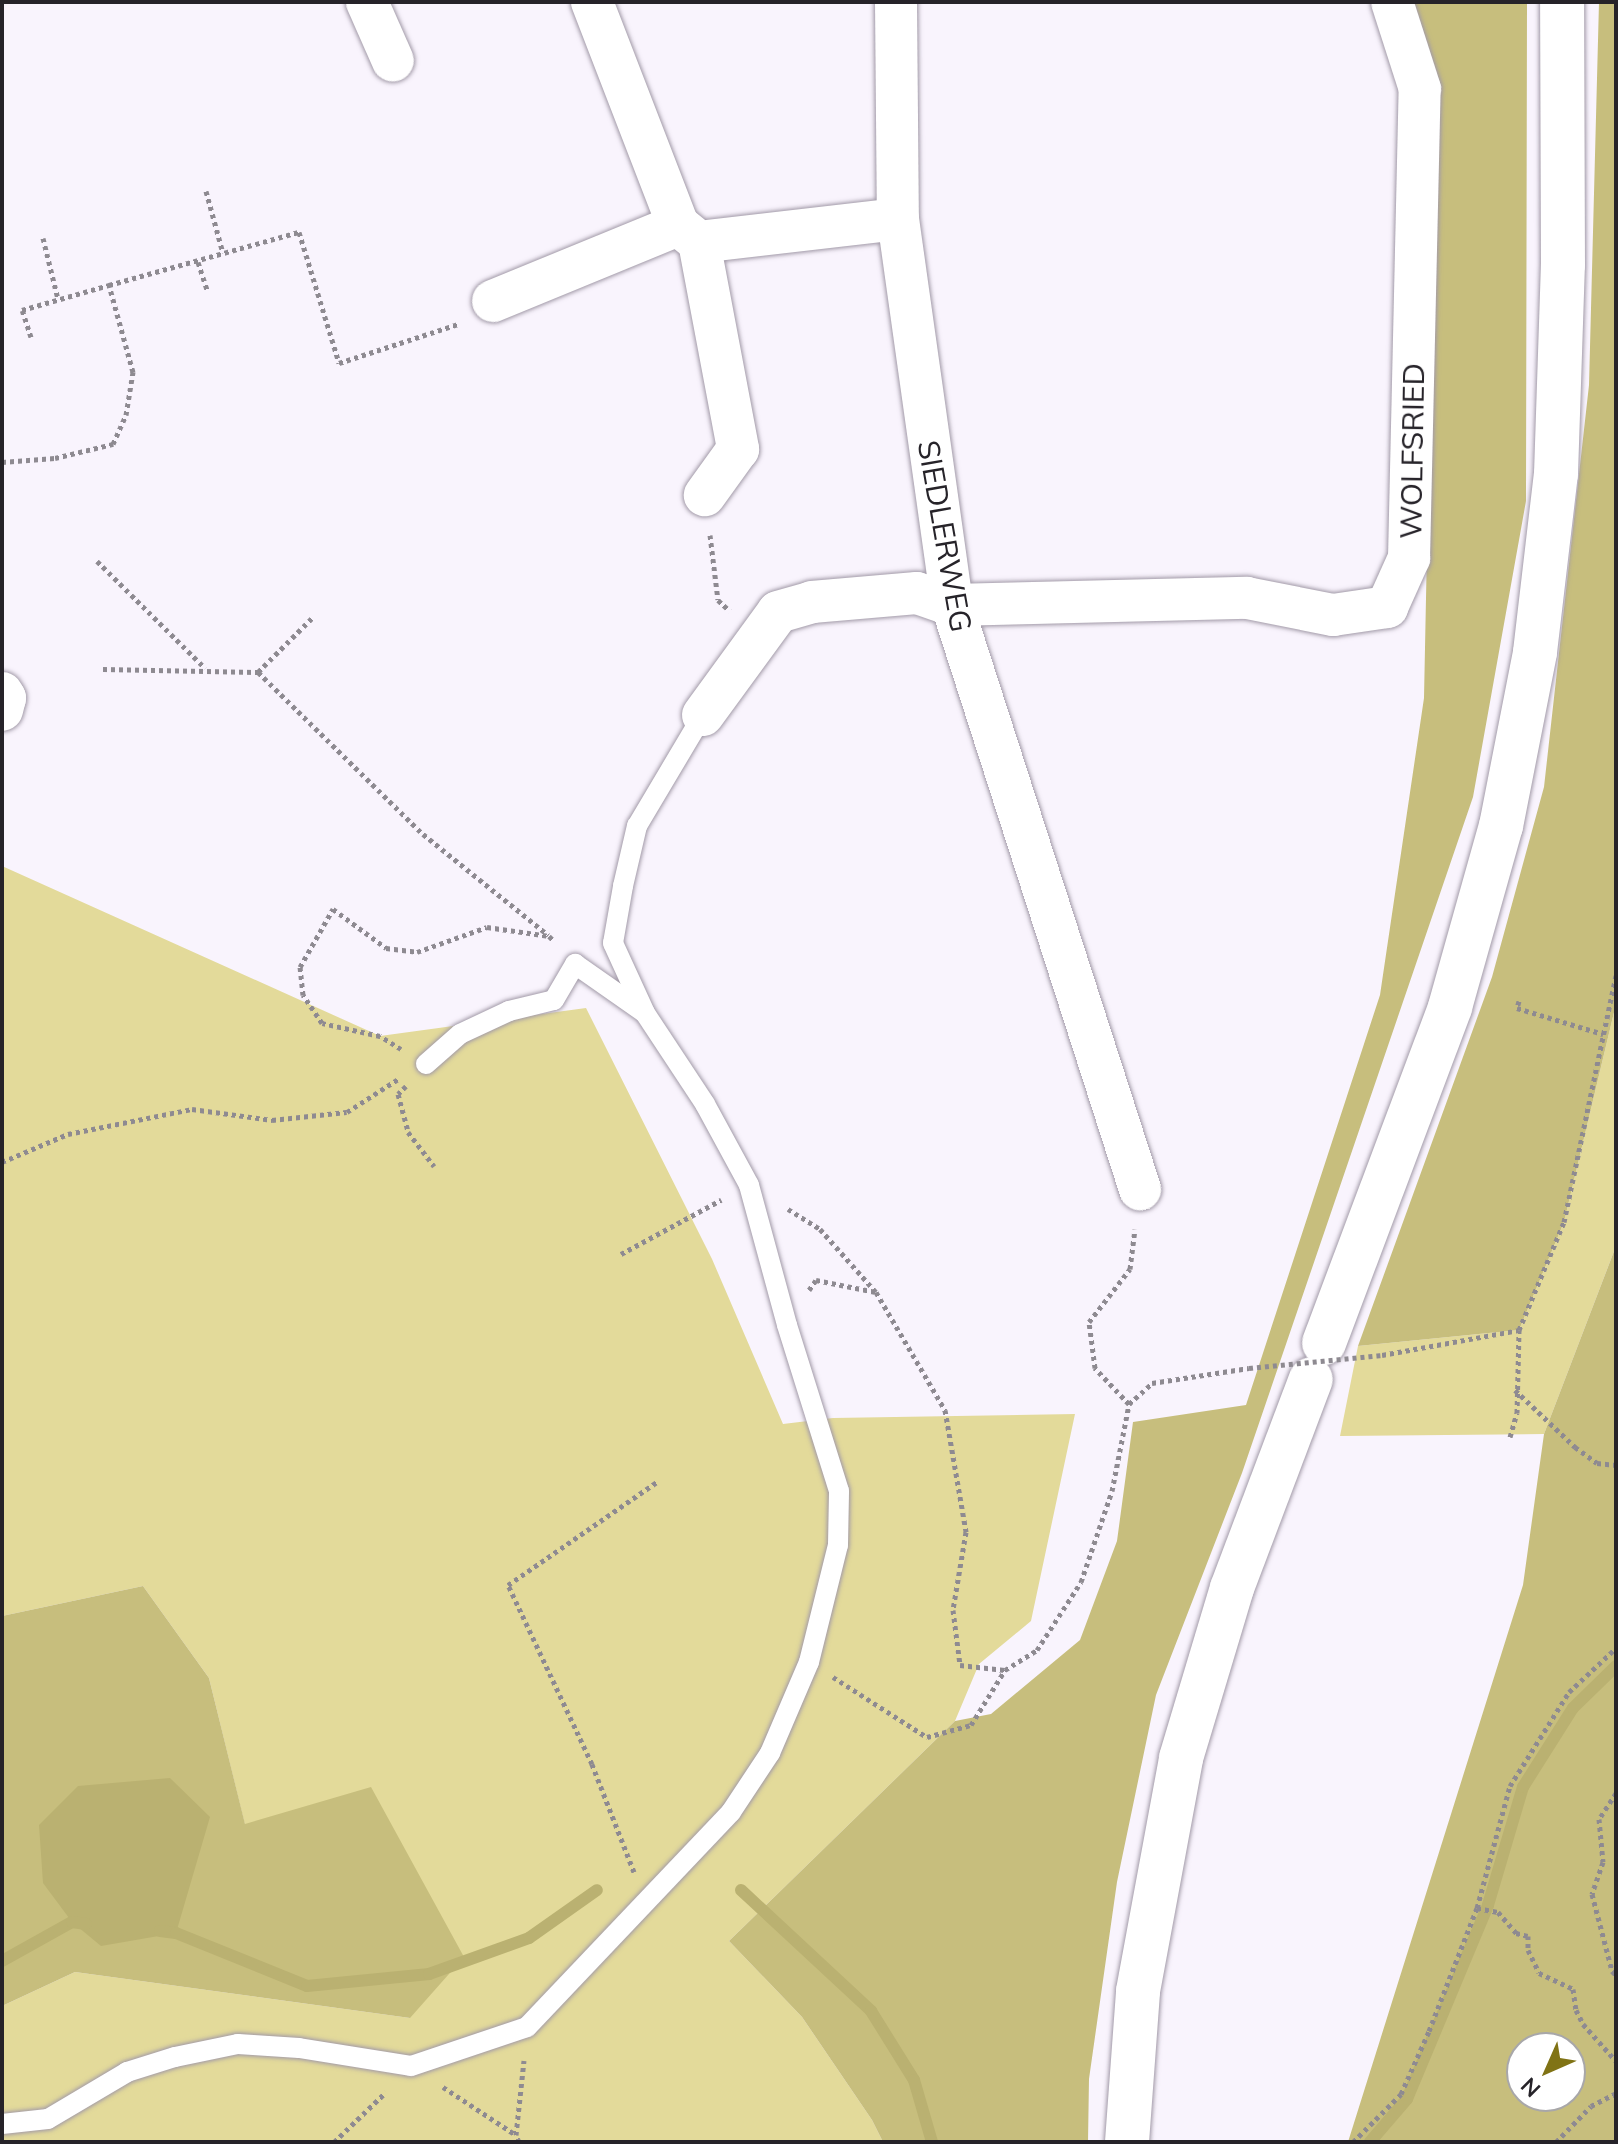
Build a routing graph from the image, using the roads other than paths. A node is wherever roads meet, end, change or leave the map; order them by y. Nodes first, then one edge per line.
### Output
1 (367, 2) edge
2 (592, 2) edge
3 (896, 2) edge
4 (1392, 2) edge
5 (1562, 2) edge
6 (393, 61) dead end
7 (898, 219) junction
8 (688, 233) junction
9 (493, 301) road end
10 (705, 495) road end
11 (952, 605) junction
12 (2, 693) edge
13 (2, 710) edge
14 (703, 715) joint
15 (645, 1013) junction
16 (426, 1064) road end
17 (1140, 1189) road end
18 (2, 2124) edge
19 (1127, 2142) edge

1 - 6 street
2 - 8 street
3 - 7 street, SIEDLERWEG
4 - 11 street, WOLFSRIED
5 - 19 main road
7 - 8 street
7 - 11 street, SIEDLERWEG
8 - 9 street
8 - 10 street
11 - 14 street
11 - 17 street, SIEDLERWEG
12 - 13 street
14 - 15 lane
15 - 16 lane
15 - 18 lane

